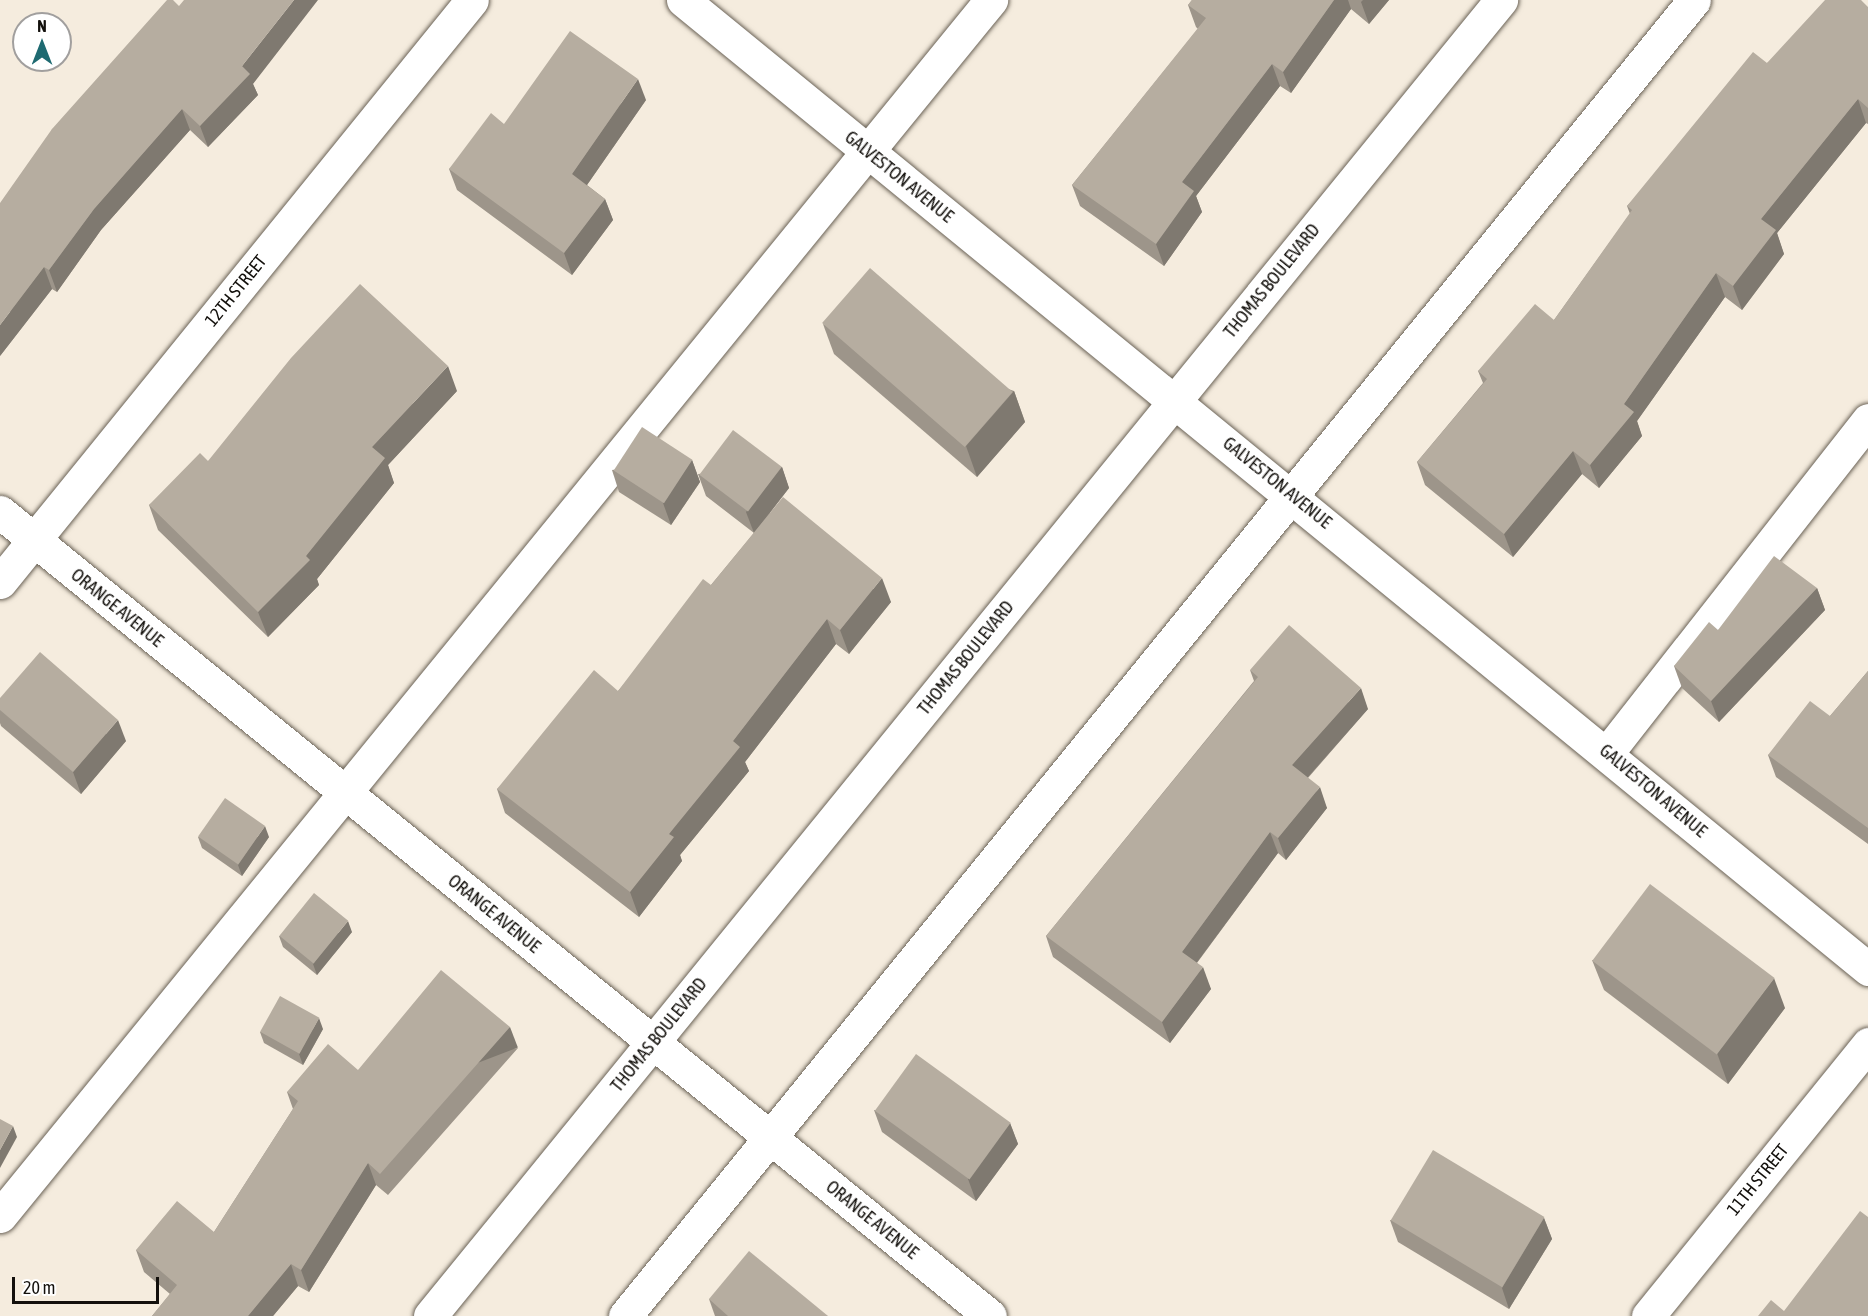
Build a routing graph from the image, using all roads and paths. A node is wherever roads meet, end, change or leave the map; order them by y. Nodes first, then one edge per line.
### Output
1 (472, 0) edge
2 (683, 0) edge
3 (991, 0) edge
4 (1501, 0) edge
5 (1694, 0) edge
6 (868, 151) junction
7 (1174, 401) junction
8 (1868, 420) edge
9 (1292, 495) junction
10 (0, 512) edge
11 (34, 540) junction
12 (0, 582) edge
13 (1607, 753) junction
14 (346, 795) junction
15 (1868, 969) edge
16 (653, 1042) junction
17 (1868, 1044) edge
18 (770, 1138) junction
19 (0, 1216) edge
20 (430, 1316) edge
21 (625, 1316) edge
22 (990, 1316) edge
23 (1648, 1316) edge

1 - 11 street, 12TH STREET
2 - 6 street, GALVESTON AVENUE
3 - 6 street
4 - 7 street, THOMAS BOULEVARD
5 - 9 street
6 - 7 street, GALVESTON AVENUE
6 - 14 street
7 - 9 street, GALVESTON AVENUE
7 - 16 street, THOMAS BOULEVARD
8 - 13 street
9 - 13 street, GALVESTON AVENUE
9 - 18 street
10 - 11 street, ORANGE AVENUE
11 - 12 street, 12TH STREET
11 - 14 street, ORANGE AVENUE
13 - 15 street, GALVESTON AVENUE
14 - 16 street, ORANGE AVENUE
14 - 19 street
16 - 18 street, ORANGE AVENUE
16 - 20 street, THOMAS BOULEVARD
17 - 23 street, 11TH STREET
18 - 21 street
18 - 22 street, ORANGE AVENUE

